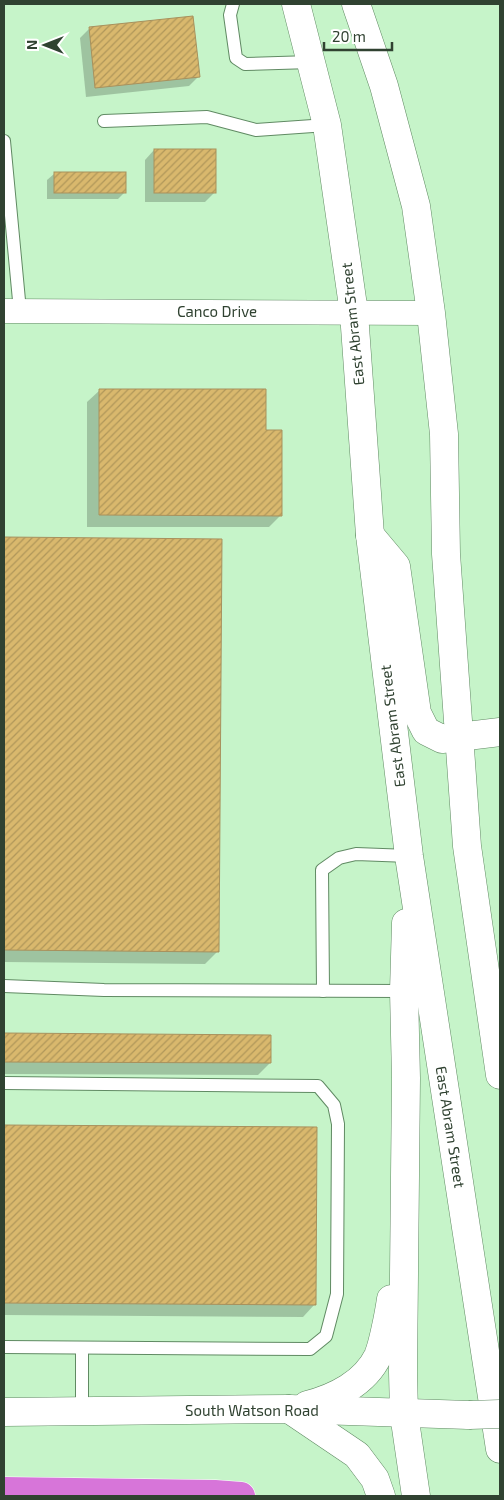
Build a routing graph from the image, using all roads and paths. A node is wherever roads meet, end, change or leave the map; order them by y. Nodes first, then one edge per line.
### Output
1 (233, 4) edge
2 (296, 4) edge
3 (356, 4) edge
4 (311, 62) junction
5 (104, 121) dead end
6 (327, 126) junction
7 (4, 141) edge
8 (12, 311) edge
9 (354, 313) junction
10 (431, 313) junction
11 (370, 535) junction
12 (500, 732) edge
13 (458, 736) junction
14 (467, 846) junction
15 (408, 856) junction
16 (500, 938) edge
17 (4, 986) edge
18 (323, 991) junction
19 (404, 991) junction
20 (500, 1075) edge
21 (4, 1082) edge
22 (403, 1224) junction
23 (4, 1347) edge
24 (82, 1348) junction
25 (289, 1409) junction
26 (4, 1412) edge
27 (82, 1412) junction
28 (404, 1414) junction
29 (500, 1414) edge
30 (500, 1449) edge
31 (4, 1491) edge
32 (241, 1496) edge
33 (380, 1496) edge
34 (416, 1496) edge

1 - 4 lane
2 - 4 main road, East Abram Street
3 - 10 main road
4 - 6 main road, East Abram Street
5 - 6 lane
6 - 9 main road, East Abram Street
7 - 8 lane
8 - 9 street, Canco Drive
9 - 10 street, Canco Drive
9 - 11 main road, East Abram Street
10 - 13 main road
11 - 13 main road
11 - 15 main road, East Abram Street
12 - 13 main road
13 - 14 main road
14 - 16 main road
14 - 20 main road
15 - 18 lane
15 - 19 main road
15 - 30 main road, East Abram Street
17 - 18 lane
18 - 19 lane
19 - 22 main road
21 - 24 lane
22 - 25 main road
22 - 28 main road
23 - 24 lane
24 - 27 lane
25 - 27 main road, South Watson Road
25 - 28 main road, South Watson Road
25 - 33 main road
26 - 27 main road, South Watson Road
28 - 29 main road, South Watson Road, bridge
28 - 34 main road
31 - 32 highway

